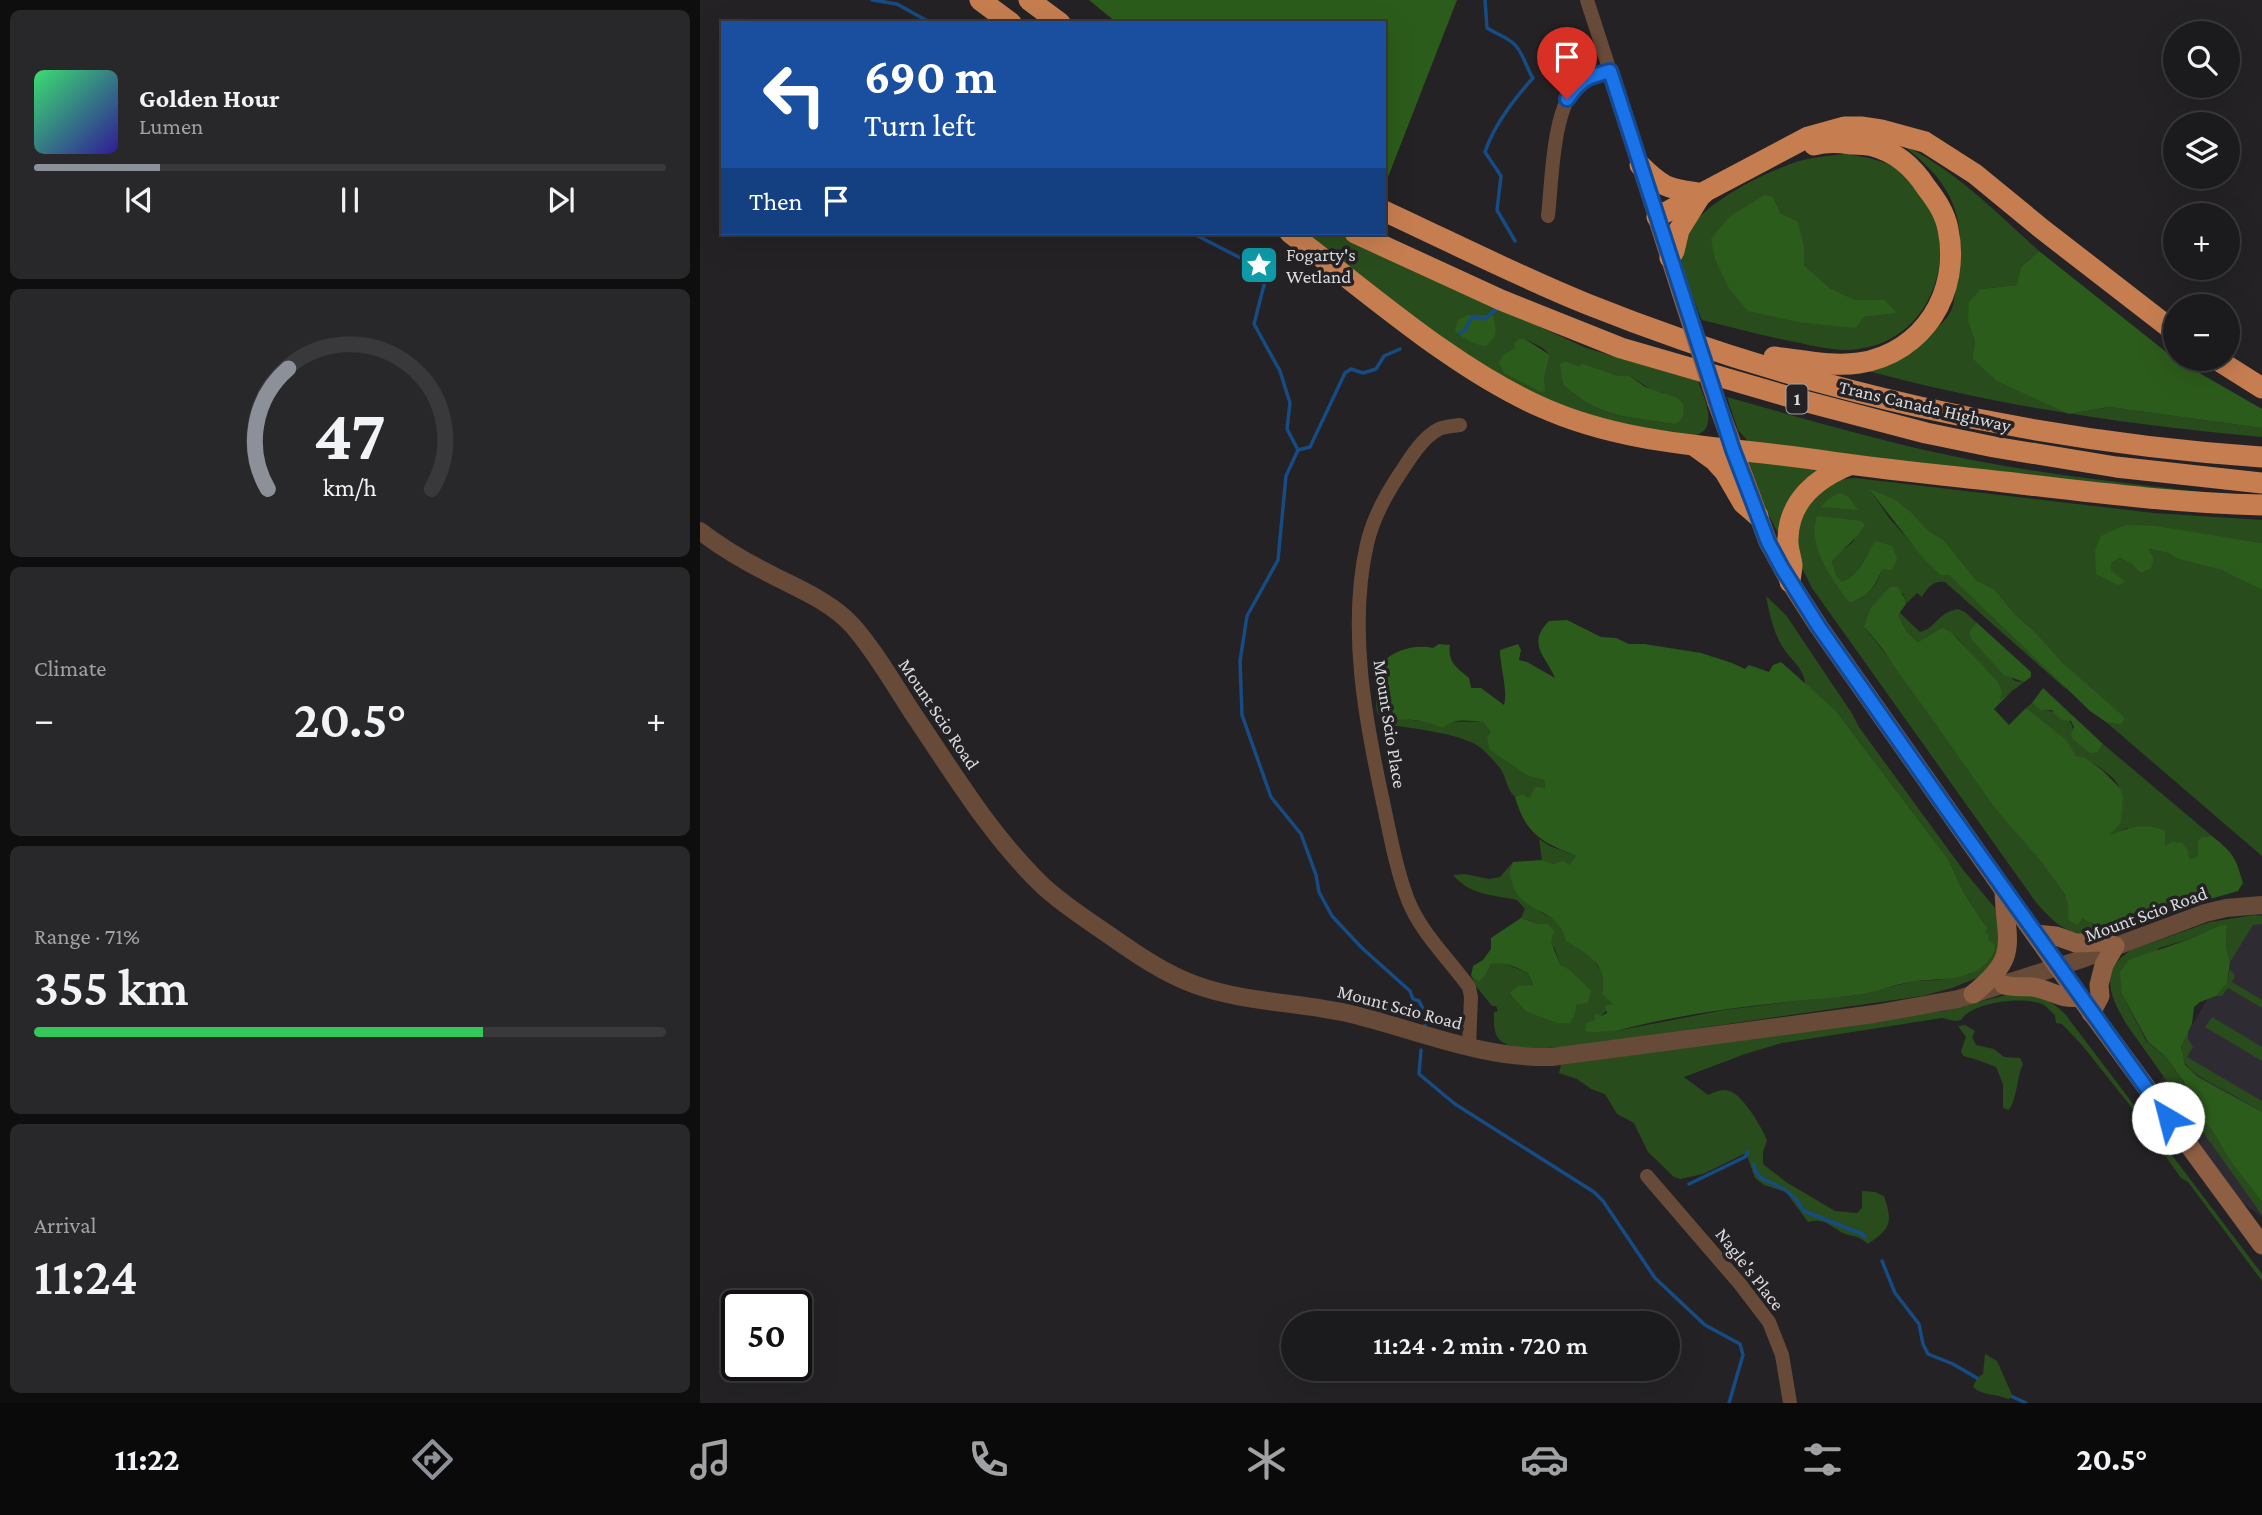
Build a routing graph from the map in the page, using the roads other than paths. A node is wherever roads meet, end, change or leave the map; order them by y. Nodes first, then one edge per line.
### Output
1 (980, 0) edge
2 (1029, 0) edge
3 (1587, 0) edge
4 (1008, 21) edge
5 (1057, 21) edge
6 (1610, 71) junction
7 (1774, 155) junction
8 (1640, 164) junction
9 (1703, 194) junction
10 (1386, 212) edge
11 (1548, 216) dead end
12 (1657, 217) junction
13 (1293, 235) edge
14 (1359, 235) edge
15 (1670, 258) junction
16 (2163, 323) edge
17 (1706, 347) junction
18 (2235, 371) edge
19 (2262, 388) edge
20 (1460, 425) dead end
21 (1696, 447) junction
22 (1733, 450) junction
23 (2262, 457) edge
24 (1849, 465) junction
25 (2262, 483) edge
26 (2262, 505) edge
27 (1758, 516) junction
28 (700, 531) edge
29 (1790, 582) junction
30 (2004, 890) junction
31 (2262, 905) edge
32 (2035, 934) junction
33 (2115, 946) junction
34 (2058, 967) junction
35 (2004, 985) junction
36 (1973, 995) junction
37 (2080, 997) junction
38 (2091, 1013) junction
39 (1469, 1047) junction
40 (1647, 1176) dead end
41 (2262, 1245) edge
42 (1790, 1403) edge

1 - 4 highway
2 - 5 highway
3 - 6 street
6 - 8 street
6 - 11 street
7 - 9 highway
7 - 16 highway
7 - 17 highway
8 - 9 highway
8 - 12 street
9 - 12 highway
9 - 15 highway
10 - 17 highway, Trans Canada Highway / 1
12 - 15 main road
13 - 21 highway
14 - 25 highway, Trans Canada Highway / 1
15 - 22 main road, bridge
17 - 23 highway, Trans Canada Highway / 1
18 - 19 highway
20 - 39 street, Mount Scio Place
21 - 22 highway
21 - 27 highway
22 - 24 highway
22 - 27 main road
24 - 26 highway
24 - 29 highway
27 - 29 main road
28 - 39 street, Mount Scio Road
29 - 30 main road
30 - 32 main road
30 - 36 main road
31 - 33 street, Mount Scio Road
32 - 33 main road
32 - 34 main road
33 - 34 street, Mount Scio Road
33 - 38 main road
34 - 35 street, Mount Scio Road
34 - 37 main road
35 - 36 street, Mount Scio Road
35 - 37 main road
36 - 39 street, Mount Scio Road
37 - 38 main road
38 - 41 main road
40 - 42 street, Nagle's Place

